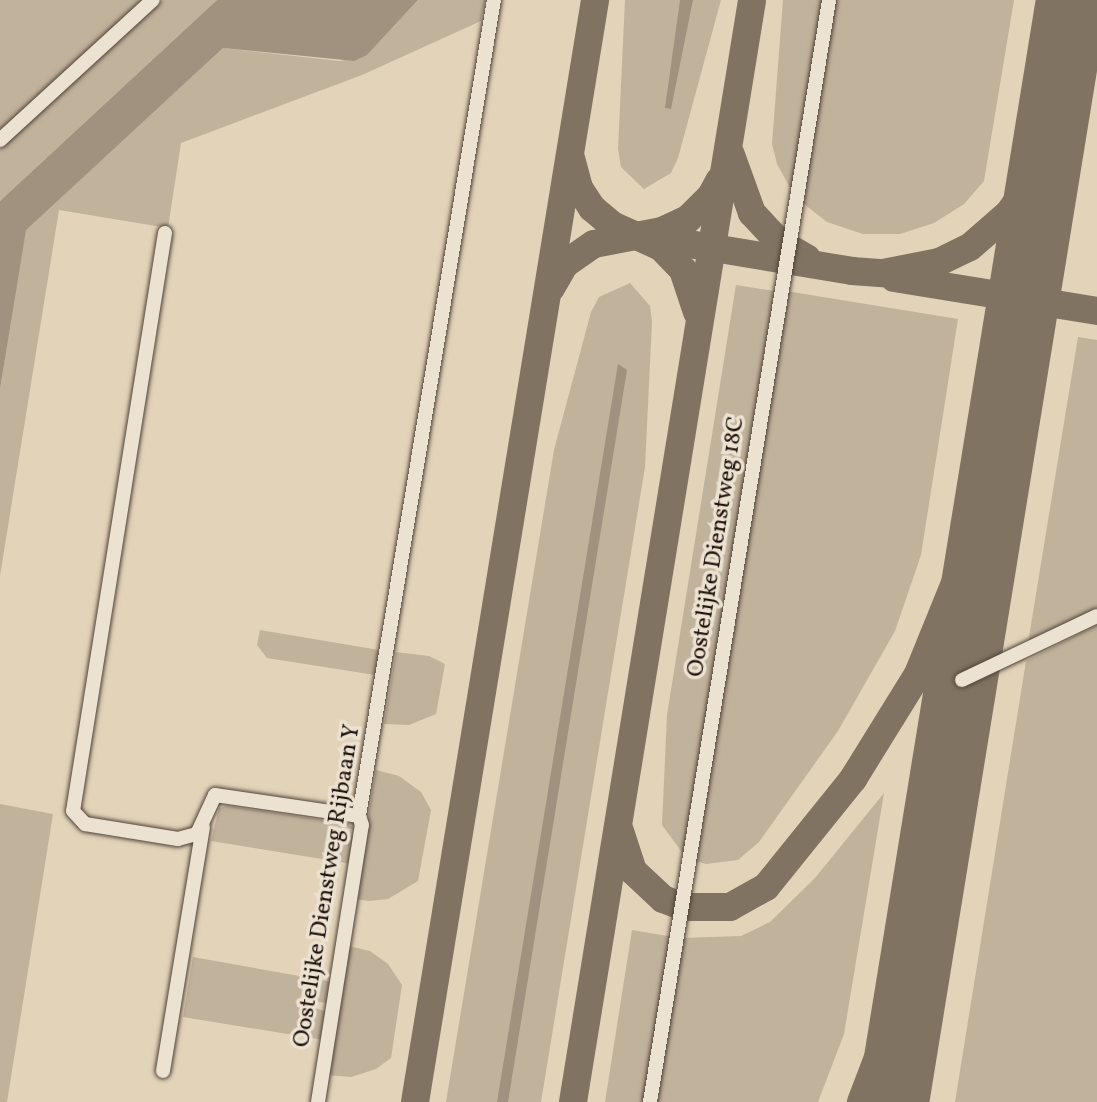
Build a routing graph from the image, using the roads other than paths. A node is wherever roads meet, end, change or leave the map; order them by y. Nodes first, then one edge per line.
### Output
1 (153, 0) edge
2 (494, 0) edge
3 (829, 0) edge
4 (0, 140) edge
5 (165, 233) dead end
6 (1097, 616) edge
7 (962, 680) dead end
8 (359, 816) junction
9 (203, 826) junction
10 (163, 1071) dead end
11 (318, 1102) edge
12 (650, 1102) edge

1 - 4 lane
2 - 8 lane, Oostelijke Dienstweg Rijbaan Y
3 - 12 lane, Oostelijke Dienstweg 18C
5 - 9 lane
6 - 7 lane
8 - 9 lane
8 - 11 lane, Oostelijke Dienstweg Rijbaan Y
9 - 10 lane

